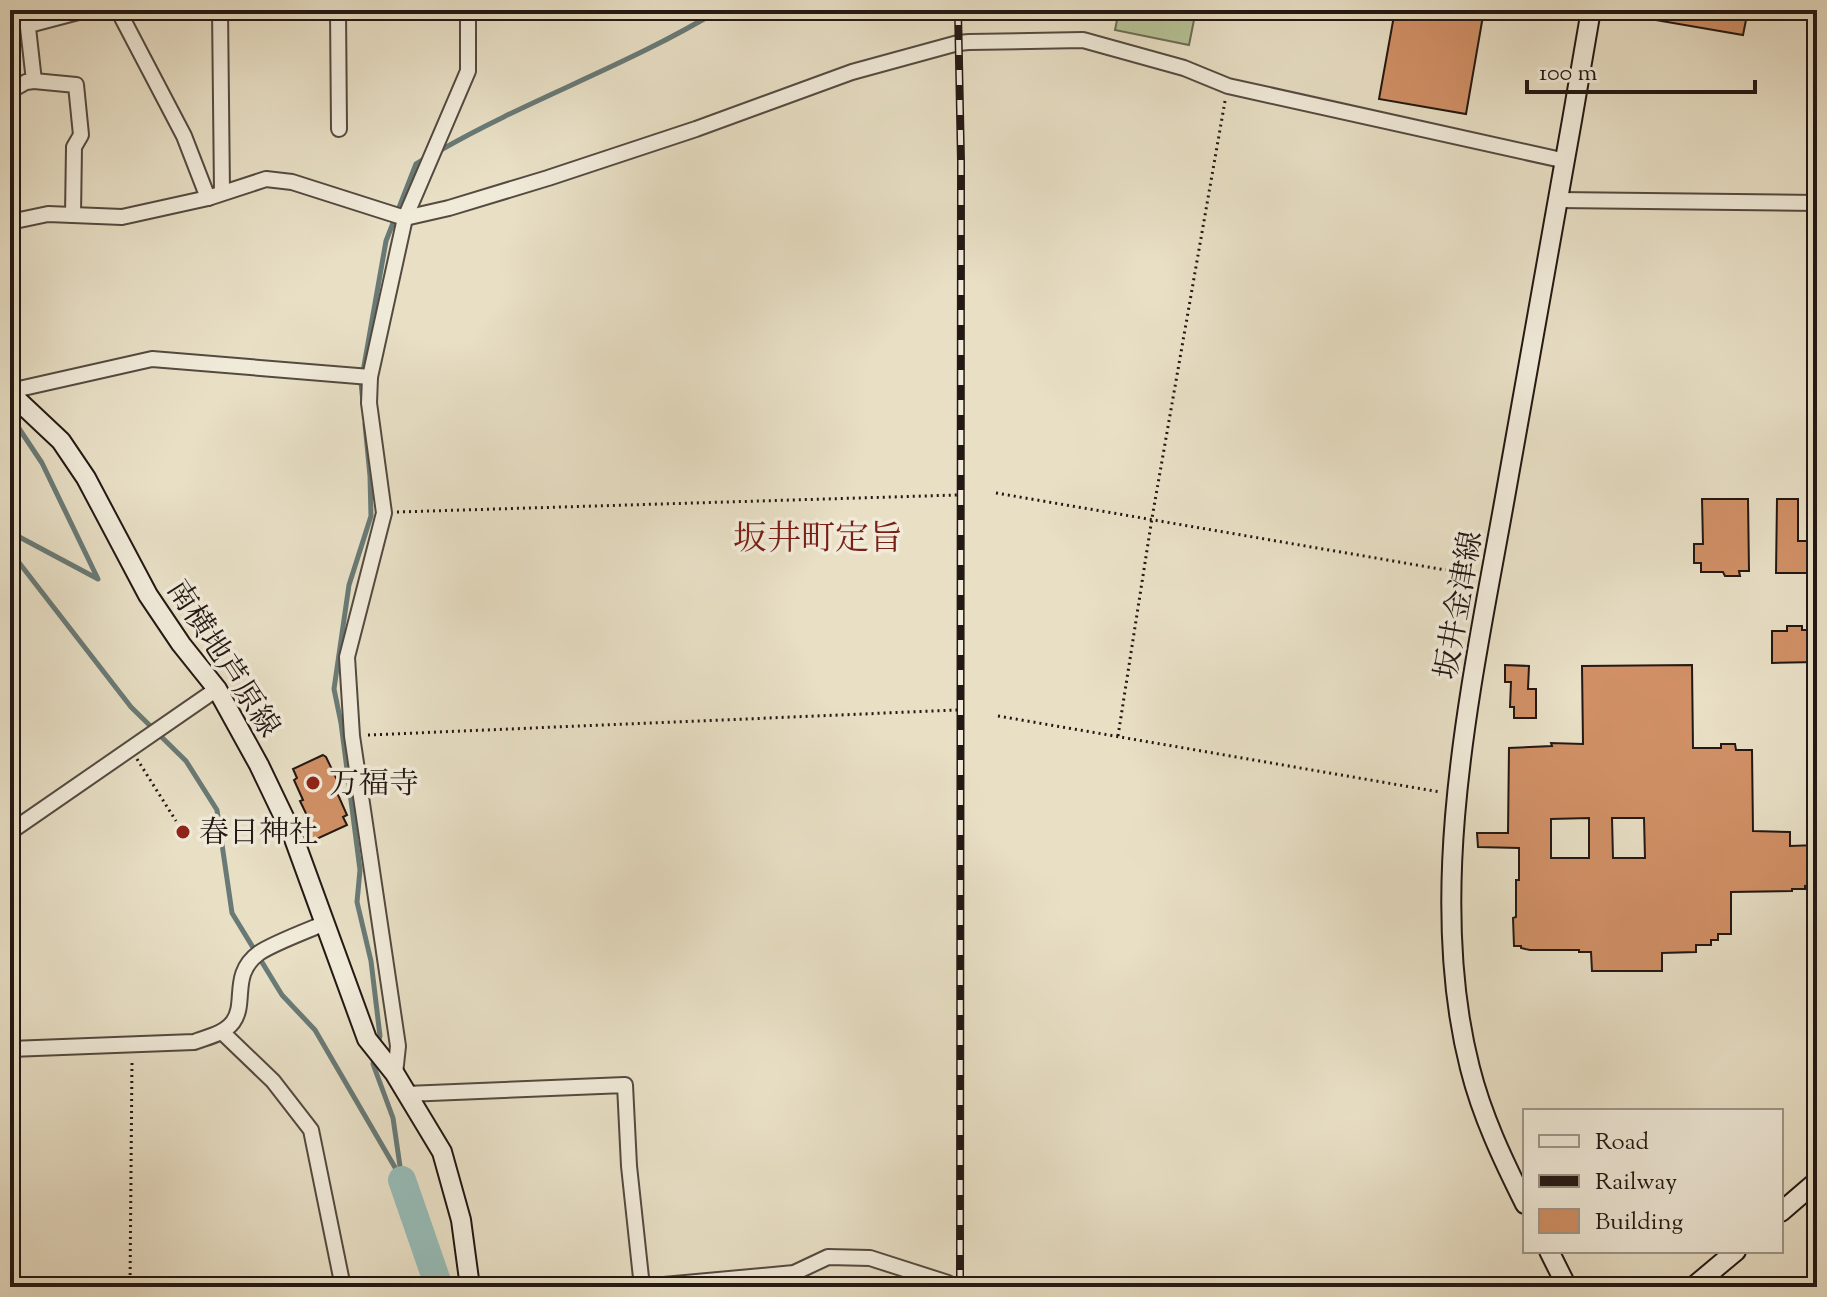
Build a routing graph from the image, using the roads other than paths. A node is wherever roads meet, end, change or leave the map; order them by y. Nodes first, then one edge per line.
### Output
1 (26, 10) edge
2 (86, 10) edge
3 (118, 10) edge
4 (220, 10) edge
5 (338, 10) edge
6 (468, 10) edge
7 (1591, 10) edge
8 (29, 25) junction
9 (34, 81) junction
10 (10, 91) edge
11 (339, 129) dead end
12 (1566, 161) junction
13 (215, 195) junction
14 (1558, 200) junction
15 (1817, 203) edge
16 (73, 215) junction
17 (405, 218) junction
18 (10, 222) edge
19 (370, 377) junction
20 (10, 392) edge
21 (217, 689) junction
22 (10, 832) edge
23 (323, 924) junction
24 (222, 1032) junction
25 (10, 1049) edge
26 (389, 1067) junction
27 (406, 1094) junction
28 (1817, 1181) edge
29 (1523, 1200) edge
30 (1783, 1210) edge
31 (1550, 1253) edge
32 (1734, 1253) edge
33 (795, 1280) edge
34 (342, 1285) edge
35 (470, 1287) edge
36 (642, 1287) edge
37 (952, 1287) edge
38 (1567, 1287) edge
39 (1693, 1287) edge

1 - 8 street
2 - 8 street
3 - 13 street
4 - 13 street
5 - 11 street
6 - 17 street
7 - 12 main road, 坂井金津線
8 - 9 street
9 - 10 street
9 - 16 street
12 - 14 main road, 坂井金津線
12 - 17 street
13 - 16 street
13 - 17 street
14 - 15 street
14 - 29 main road, 坂井金津線
16 - 18 street
17 - 19 street
19 - 20 street
19 - 26 street
20 - 21 main road, 南横地芦原線
21 - 22 street
21 - 23 main road, 南横地芦原線
23 - 24 street
23 - 26 main road, 南横地芦原線
24 - 25 street
24 - 34 street
26 - 27 main road, 南横地芦原線
27 - 35 main road, 南横地芦原線
27 - 36 street
28 - 30 main road
31 - 38 main road
32 - 39 main road
33 - 36 street
33 - 37 street

